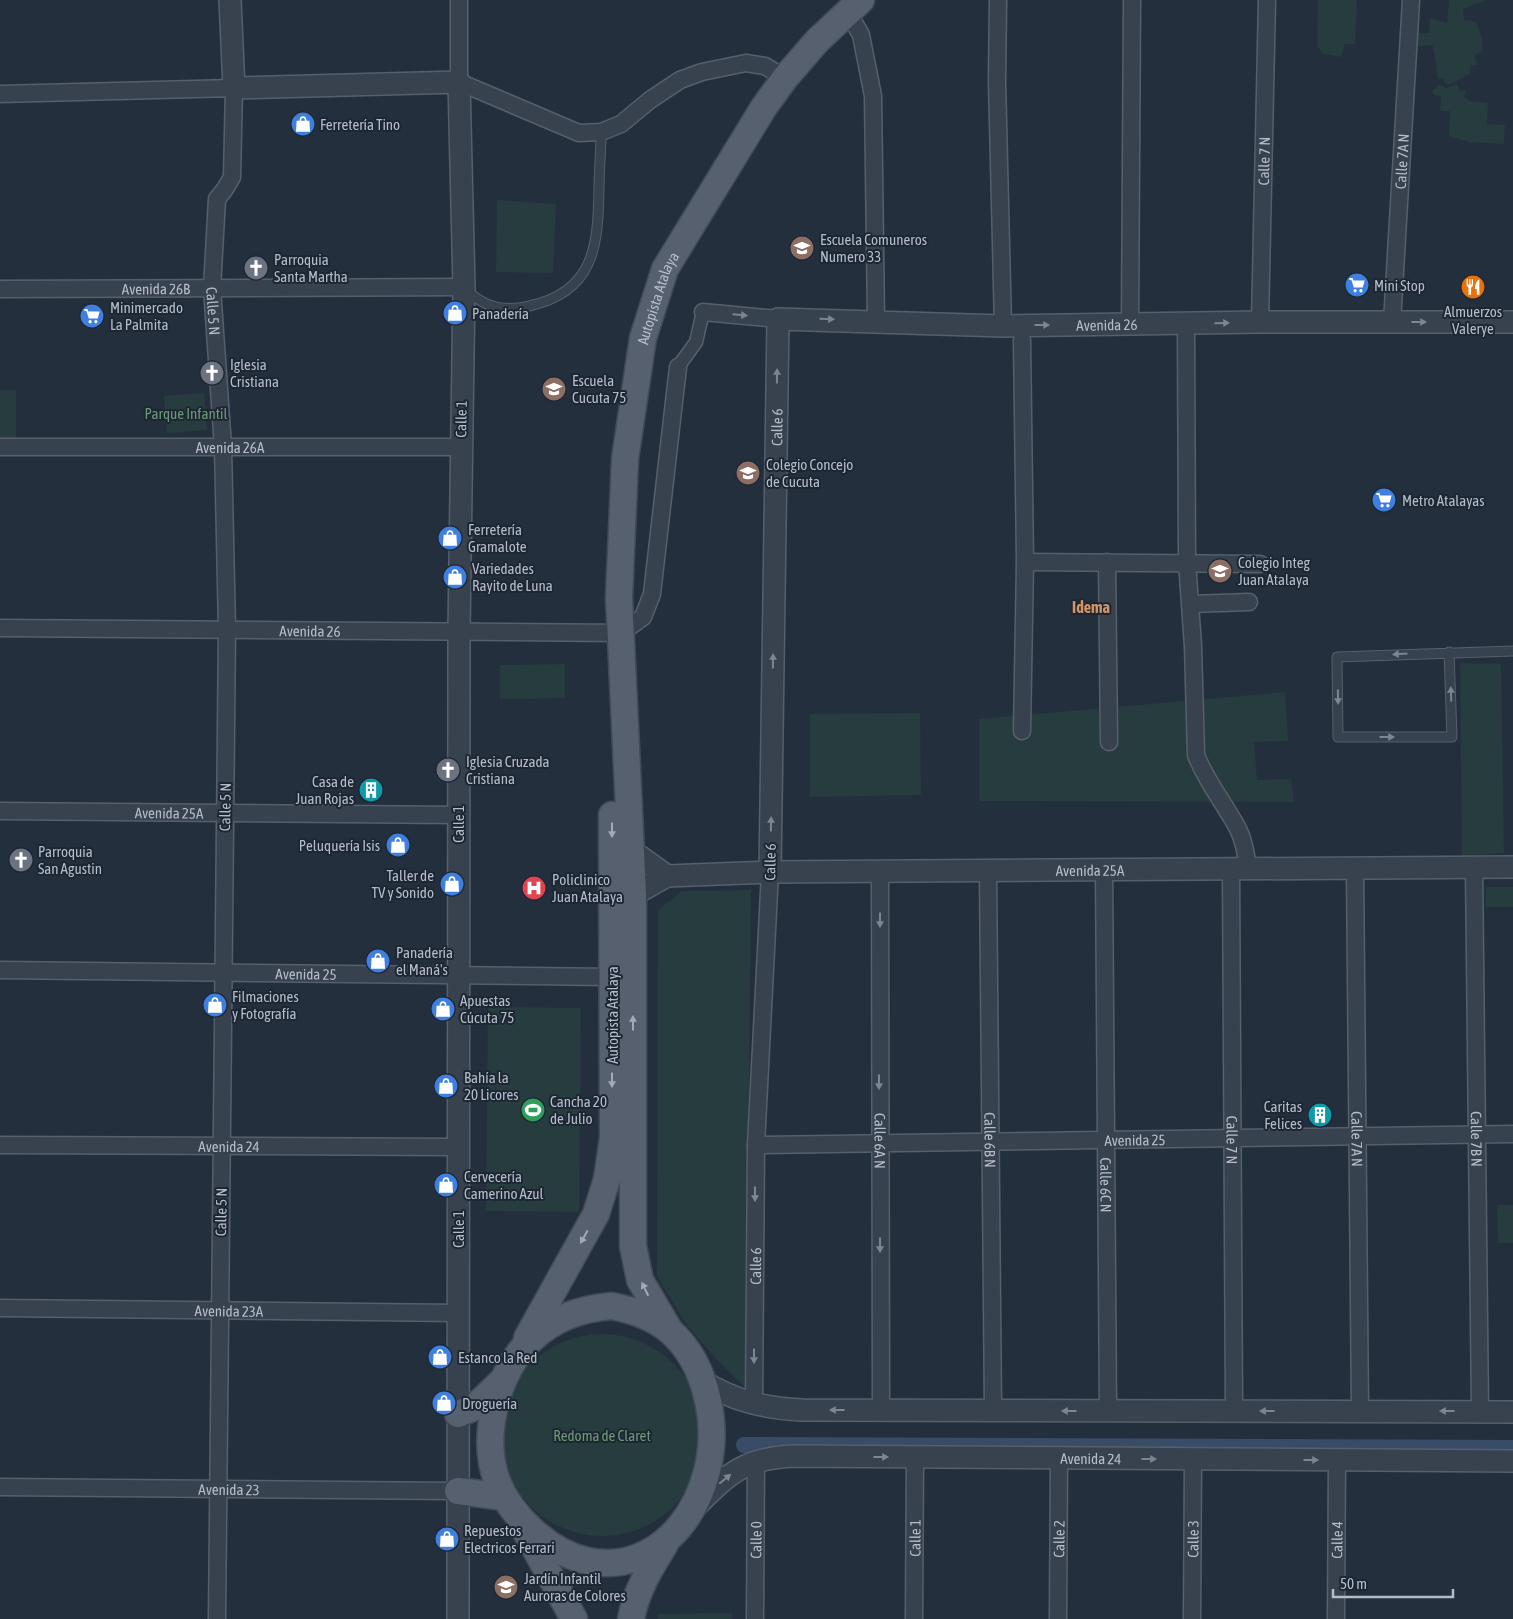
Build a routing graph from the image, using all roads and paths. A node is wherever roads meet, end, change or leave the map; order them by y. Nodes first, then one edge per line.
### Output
1 (230, 0) edge
2 (459, 0) edge
3 (998, 0) edge
4 (1132, 0) edge
5 (1267, 0) edge
6 (1411, 0) edge
7 (854, 6) edge
8 (785, 78) junction
9 (459, 82) junction
10 (234, 88) junction
11 (0, 94) edge
12 (601, 132) junction
13 (464, 287) junction
14 (212, 288) junction
15 (0, 289) edge
16 (702, 312) joint
17 (778, 319) junction
18 (876, 320) junction
19 (1260, 322) junction
20 (1392, 322) junction
21 (1513, 322) edge
22 (1186, 324) junction
23 (1130, 325) junction
24 (1003, 326) junction
25 (1022, 340) dead end
26 (678, 366) joint
27 (0, 447) edge
28 (223, 447) junction
29 (461, 447) junction
30 (1025, 562) junction
31 (1107, 562) junction
32 (1187, 562) junction
33 (1260, 564) dead end
34 (1249, 602) dead end
35 (1191, 604) junction
36 (0, 628) edge
37 (227, 630) junction
38 (459, 631) junction
39 (621, 633) junction
40 (1513, 651) edge
41 (1449, 653) junction
42 (1513, 656) edge
43 (621, 659) junction
44 (1022, 731) dead end
45 (1109, 742) dead end
46 (0, 811) edge
47 (225, 813) junction
48 (458, 815) junction
49 (630, 850) junction
50 (1474, 867) junction
51 (1513, 867) edge
52 (1355, 868) junction
53 (1240, 869) junction
54 (988, 870) junction
55 (1104, 870) junction
56 (880, 871) junction
57 (770, 872) junction
58 (667, 876) junction
59 (633, 895) junction
60 (0, 970) edge
61 (224, 973) junction
62 (458, 976) junction
63 (612, 977) junction
64 (1476, 1134) junction
65 (1513, 1134) edge
66 (1357, 1136) junction
67 (1232, 1138) junction
68 (1106, 1140) junction
69 (990, 1142) junction
70 (879, 1143) junction
71 (0, 1145) edge
72 (756, 1145) junction
73 (222, 1146) junction
74 (458, 1147) junction
75 (0, 1308) edge
76 (220, 1311) junction
77 (458, 1314) junction
78 (670, 1331) junction
79 (521, 1349) junction
80 (702, 1381) junction
81 (502, 1382) junction
82 (754, 1405) junction
83 (881, 1410) junction
84 (993, 1410) junction
85 (1108, 1411) junction
86 (1234, 1411) junction
87 (1360, 1411) junction
88 (1480, 1411) junction
89 (1513, 1412) edge
90 (458, 1414) junction
91 (915, 1457) junction
92 (1058, 1459) junction
93 (1193, 1459) junction
94 (1337, 1460) junction
95 (1513, 1460) edge
96 (756, 1461) junction
97 (0, 1488) edge
98 (218, 1489) junction
99 (458, 1491) junction
100 (510, 1507) junction
101 (689, 1512) junction
102 (668, 1539) junction
103 (217, 1619) edge
104 (458, 1619) edge
105 (574, 1619) edge
106 (631, 1619) edge
107 (755, 1619) edge
108 (914, 1619) edge
109 (1058, 1619) edge
110 (1192, 1619) edge
111 (1336, 1619) edge

1 - 10 street, Calle 5 N
2 - 9 street, Calle 1
3 - 24 street
4 - 23 street
5 - 19 street, Calle 7 N
6 - 20 street, Calle 7A N
7 - 8 main road, Autopista Atalaya
7 - 18 street
8 - 12 street
8 - 39 main road, Autopista Atalaya
9 - 10 street
9 - 12 street
9 - 13 street, Calle 1
10 - 11 street
10 - 14 street, Calle 5 N
12 - 13 lane
13 - 14 street, Avenida 26B
13 - 29 street, Calle 1
14 - 15 street, Avenida 26B
14 - 28 street, Calle 5 N
16 -> 17 street, Avenida 26
16 - 26 street
17 -> 18 street, Avenida 26
57 -> 17 street, Calle 6
18 - 24 street, Avenida 26
19 - 20 street, Avenida 26
22 -> 19 street, Avenida 26
20 -> 21 street, Avenida 26
22 - 23 street, Avenida 26
22 - 32 street, Calle 7 N
24 -> 23 street, Avenida 26
25 - 30 street
26 - 39 street
27 - 28 street, Avenida 26A
28 - 29 street, Avenida 26A
28 - 37 street, Calle 5 N
29 - 38 street, Calle 1
30 - 31 street
30 - 44 street
31 - 32 street
31 - 45 street
32 - 33 street
32 - 35 street, Calle 7 N
34 - 35 street
35 - 53 street, Calle 7 N
36 - 37 street, Avenida 26
37 - 38 street, Avenida 26
37 - 47 street, Calle 5 N
38 - 39 street, Avenida 26
38 - 48 street, Calle 1
39 - 43 main road, Autopista Atalaya
40 - 41 lane
41 -> 41 lane
41 - 42 lane
43 - 49 main road, Autopista Atalaya
43 -> 63 main road, Autopista Atalaya
46 - 47 street, Avenida 25A
47 - 48 street, Avenida 25A
47 - 61 street, Calle 5 N
48 - 62 street, Calle 1
49 - 58 street
49 - 59 main road, Autopista Atalaya
50 - 51 street, Avenida 25A
50 - 52 street, Avenida 25A
50 - 64 street, Calle 7B N
52 - 53 street, Avenida 25A
52 - 66 street, Calle 7A N
53 - 55 street, Avenida 25A
53 - 67 street, Calle 7 N
54 - 55 street, Avenida 25A
54 - 56 street, Avenida 25A
54 - 69 street, Calle 6B N
55 - 68 street, Calle 6C N
56 - 57 street, Avenida 25A
56 -> 70 street, Calle 6A N
57 - 58 street, Avenida 25A
57 - 72 street, Calle 6
58 - 59 street, Avenida 25A
78 -> 59 main road, Autopista Atalaya
60 - 61 street, Avenida 25
61 - 62 street, Avenida 25
61 - 73 street, Calle 5 N
62 - 63 street, Avenida 25
62 - 74 street, Calle 1
63 -> 79 main road, Autopista Atalaya
64 - 65 street, Avenida 25
64 - 66 street, Avenida 25
64 - 88 street, Calle 7B N
66 - 67 street, Avenida 25
66 - 87 street, Calle 7A N
67 - 68 street, Avenida 25
67 - 86 street, Calle 7 N
68 - 69 street, Avenida 25
68 - 85 street, Calle 6C N
69 - 70 street, Avenida 25
69 - 84 street, Calle 6B N
70 - 72 street, Avenida 25
70 -> 83 street, Calle 6A N
71 - 73 street, Avenida 24
72 -> 82 street, Calle 6
73 - 74 street, Avenida 24
73 - 76 street, Calle 5 N
74 - 77 street, Calle 1
75 - 76 street, Avenida 23A
76 - 77 street, Avenida 23A
76 - 98 street, Calle 5 N
77 - 90 street, Calle 1
78 - 79 main road
78 - 80 main road
79 - 81 main road, Autopista Atalaya
80 - 82 street
80 - 101 main road
81 - 90 main road
81 - 100 main road
83 -> 82 street
83 - 84 street
85 -> 84 street
85 - 86 street
87 -> 86 street
88 -> 87 street
88 - 89 street
90 - 99 street, Calle 1
91 - 92 street, Avenida 24
96 -> 91 street, Avenida 24
91 - 108 street, Calle 1
92 -> 93 street, Avenida 24
92 - 109 street, Calle 2
93 -> 94 street, Avenida 24
93 - 110 street, Calle 3
94 - 95 street, Avenida 24
94 - 111 street, Calle 4
101 -> 96 street, Avenida 24
96 - 107 street, Calle 0
97 - 98 street, Avenida 23
98 - 99 street, Avenida 23
98 - 103 street, Calle 5 N
99 - 100 main road
99 - 104 street, Calle 1
100 - 102 main road
100 - 105 main road
101 - 102 main road
102 - 106 main road

